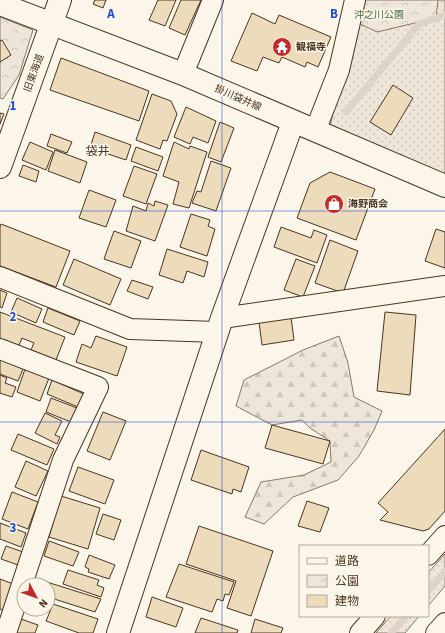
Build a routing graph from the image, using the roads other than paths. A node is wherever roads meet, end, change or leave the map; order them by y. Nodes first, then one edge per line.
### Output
1 (60, 0) edge
2 (213, 0) edge
3 (355, 0) edge
4 (0, 4) edge
5 (52, 24) junction
6 (183, 74) junction
7 (293, 122) junction
8 (315, 131) junction
9 (0, 167) edge
10 (445, 186) edge
11 (0, 277) edge
12 (445, 286) edge
13 (220, 325) junction
14 (0, 348) edge
15 (445, 536) edge
16 (429, 554) edge
17 (374, 617) edge
18 (445, 623) edge
19 (6, 633) edge
20 (118, 633) edge
21 (360, 633) edge
22 (436, 633) edge

1 - 5 street
2 - 6 street
3 - 8 street
4 - 5 street, 掛川袋井線
5 - 6 street, 掛川袋井線
5 - 9 street, 旧東海道
6 - 7 street, 掛川袋井線
7 - 8 street, 掛川袋井線
7 - 13 street
8 - 10 street, 掛川袋井線
11 - 13 street
12 - 13 street
13 - 20 street
14 - 19 street
15 - 16 street
17 - 21 street
18 - 22 street

